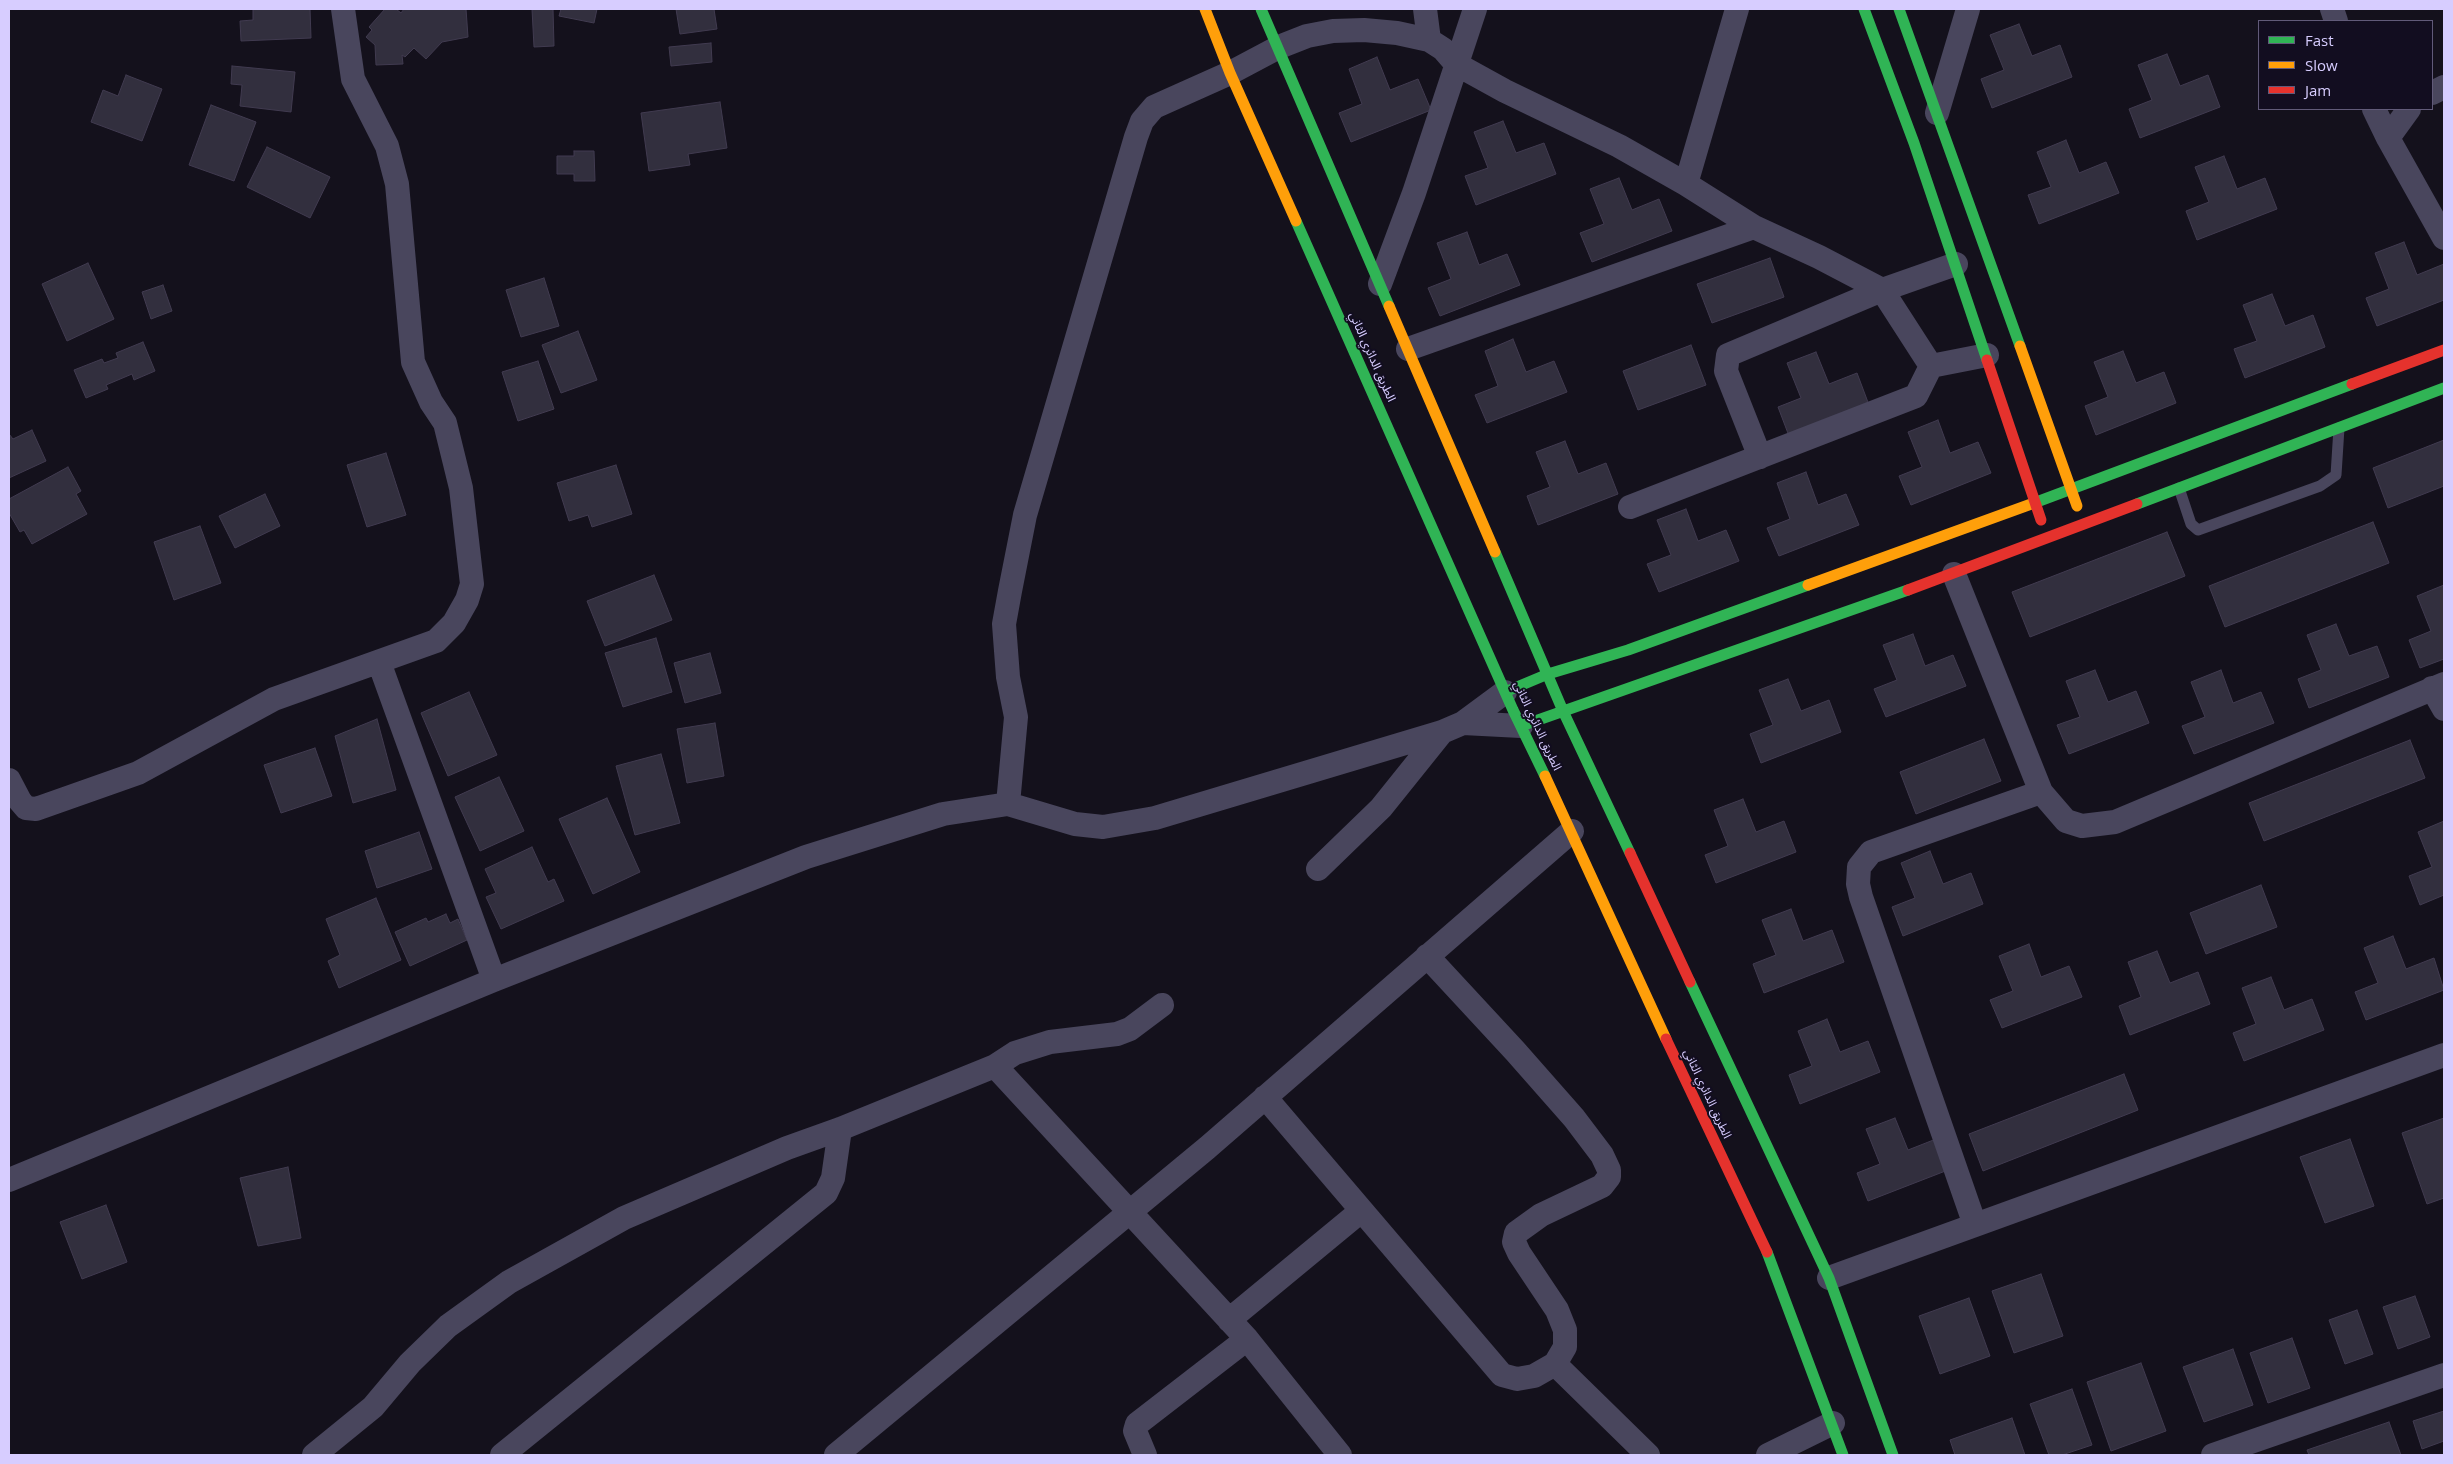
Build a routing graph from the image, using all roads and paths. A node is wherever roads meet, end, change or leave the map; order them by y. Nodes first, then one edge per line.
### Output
1 (342, 9) edge
2 (1205, 9) edge
3 (1261, 9) edge
4 (1425, 9) edge
5 (1475, 9) edge
6 (1737, 9) edge
7 (1864, 9) edge
8 (1900, 9) edge
9 (1968, 9) edge
10 (1429, 40) junction
11 (1279, 47) junction
12 (1456, 64) junction
13 (1230, 73) junction
14 (2374, 110) edge
15 (2408, 110) edge
16 (1938, 113) junction
17 (2388, 138) junction
18 (1686, 184) junction
19 (1754, 227) junction
20 (2444, 238) edge
21 (1956, 264) junction
22 (1380, 284) junction
23 (1882, 290) junction
24 (1408, 349) junction
25 (2444, 350) edge
26 (1987, 355) junction
27 (1932, 366) junction
28 (2444, 388) edge
29 (2339, 427) junction
30 (1760, 457) junction
31 (2069, 488) junction
32 (2179, 488) junction
33 (2034, 503) junction
34 (1630, 507) dead end
35 (2084, 524) junction
36 (2047, 537) junction
37 (1954, 574) junction
38 (379, 662) junction
39 (1548, 674) junction
40 (2438, 686) edge
41 (1505, 692) junction
42 (2444, 709) edge
43 (1563, 711) junction
44 (1521, 726) junction
45 (1452, 727) junction
46 (9, 780) edge
47 (2042, 792) junction
48 (1008, 804) junction
49 (1572, 831) junction
50 (1318, 869) dead end
51 (1427, 956) junction
52 (494, 980) junction
53 (1162, 1005) dead end
54 (2444, 1055) edge
55 (995, 1066) junction
56 (1265, 1097) junction
57 (840, 1129) junction
58 (9, 1180) edge
59 (1129, 1211) junction
60 (1361, 1211) junction
61 (1975, 1225) junction
62 (1829, 1278) junction
63 (1229, 1320) junction
64 (1247, 1339) junction
65 (1555, 1364) junction
66 (2444, 1374) edge
67 (1833, 1423) junction
68 (2256, 1448) edge
69 (314, 1455) edge
70 (502, 1455) edge
71 (836, 1455) edge
72 (1146, 1455) edge
73 (1340, 1455) edge
74 (1648, 1455) edge
75 (1768, 1455) edge
76 (1843, 1455) edge
77 (1893, 1455) edge
78 (2213, 1455) edge

1 - 38 street
2 - 13 main road, الطريق الدائري الثاني
3 - 11 main road
4 - 10 street
5 - 12 street
6 - 18 street
7 - 21 main road
8 - 16 main road
9 - 16 street
10 - 11 street
10 - 12 street
11 - 13 street
11 - 22 main road
12 - 18 street
12 - 22 street
13 - 41 main road, الطريق الدائري الثاني
13 - 48 street
14 - 17 street
15 - 17 street
16 - 31 main road
17 - 20 street
18 - 19 street
19 - 23 street
19 - 24 street
21 - 23 street
21 - 26 main road
22 - 24 main road
23 - 27 street
23 - 30 street
24 - 39 main road
25 - 31 main road
26 - 27 street
26 - 33 main road
27 - 30 street
28 - 29 main road
29 - 32 main road
29 - 32 lane
30 - 34 street
31 - 33 main road
31 - 35 main road
32 - 35 main road
33 - 36 main road
33 - 39 main road
35 - 36 main road
36 - 37 main road
37 - 43 main road
37 - 47 street
38 - 46 street
38 - 52 street
39 - 41 main road
39 - 43 main road
40 - 42 street
40 - 47 street
41 - 44 main road, الطريق الدائري الثاني
41 - 45 street
43 - 44 main road
43 - 62 main road
44 - 45 street
44 - 49 main road, الطريق الدائري الثاني
45 - 48 street
45 - 50 street
47 - 61 street
48 - 52 street
49 - 51 street
49 - 67 main road, الطريق الدائري الثاني
51 - 56 street
51 - 65 street
52 - 58 street
53 - 55 street
54 - 61 street
55 - 57 street
55 - 59 street
56 - 59 street
56 - 60 street
57 - 69 street
57 - 70 street
59 - 63 street
59 - 71 street
60 - 63 street
60 - 65 street
61 - 62 street
62 - 77 main road
63 - 64 street
64 - 72 street
64 - 73 street
65 - 74 street
66 - 68 street
67 - 75 street
67 - 76 main road, الطريق الدائري الثاني
68 - 78 street

